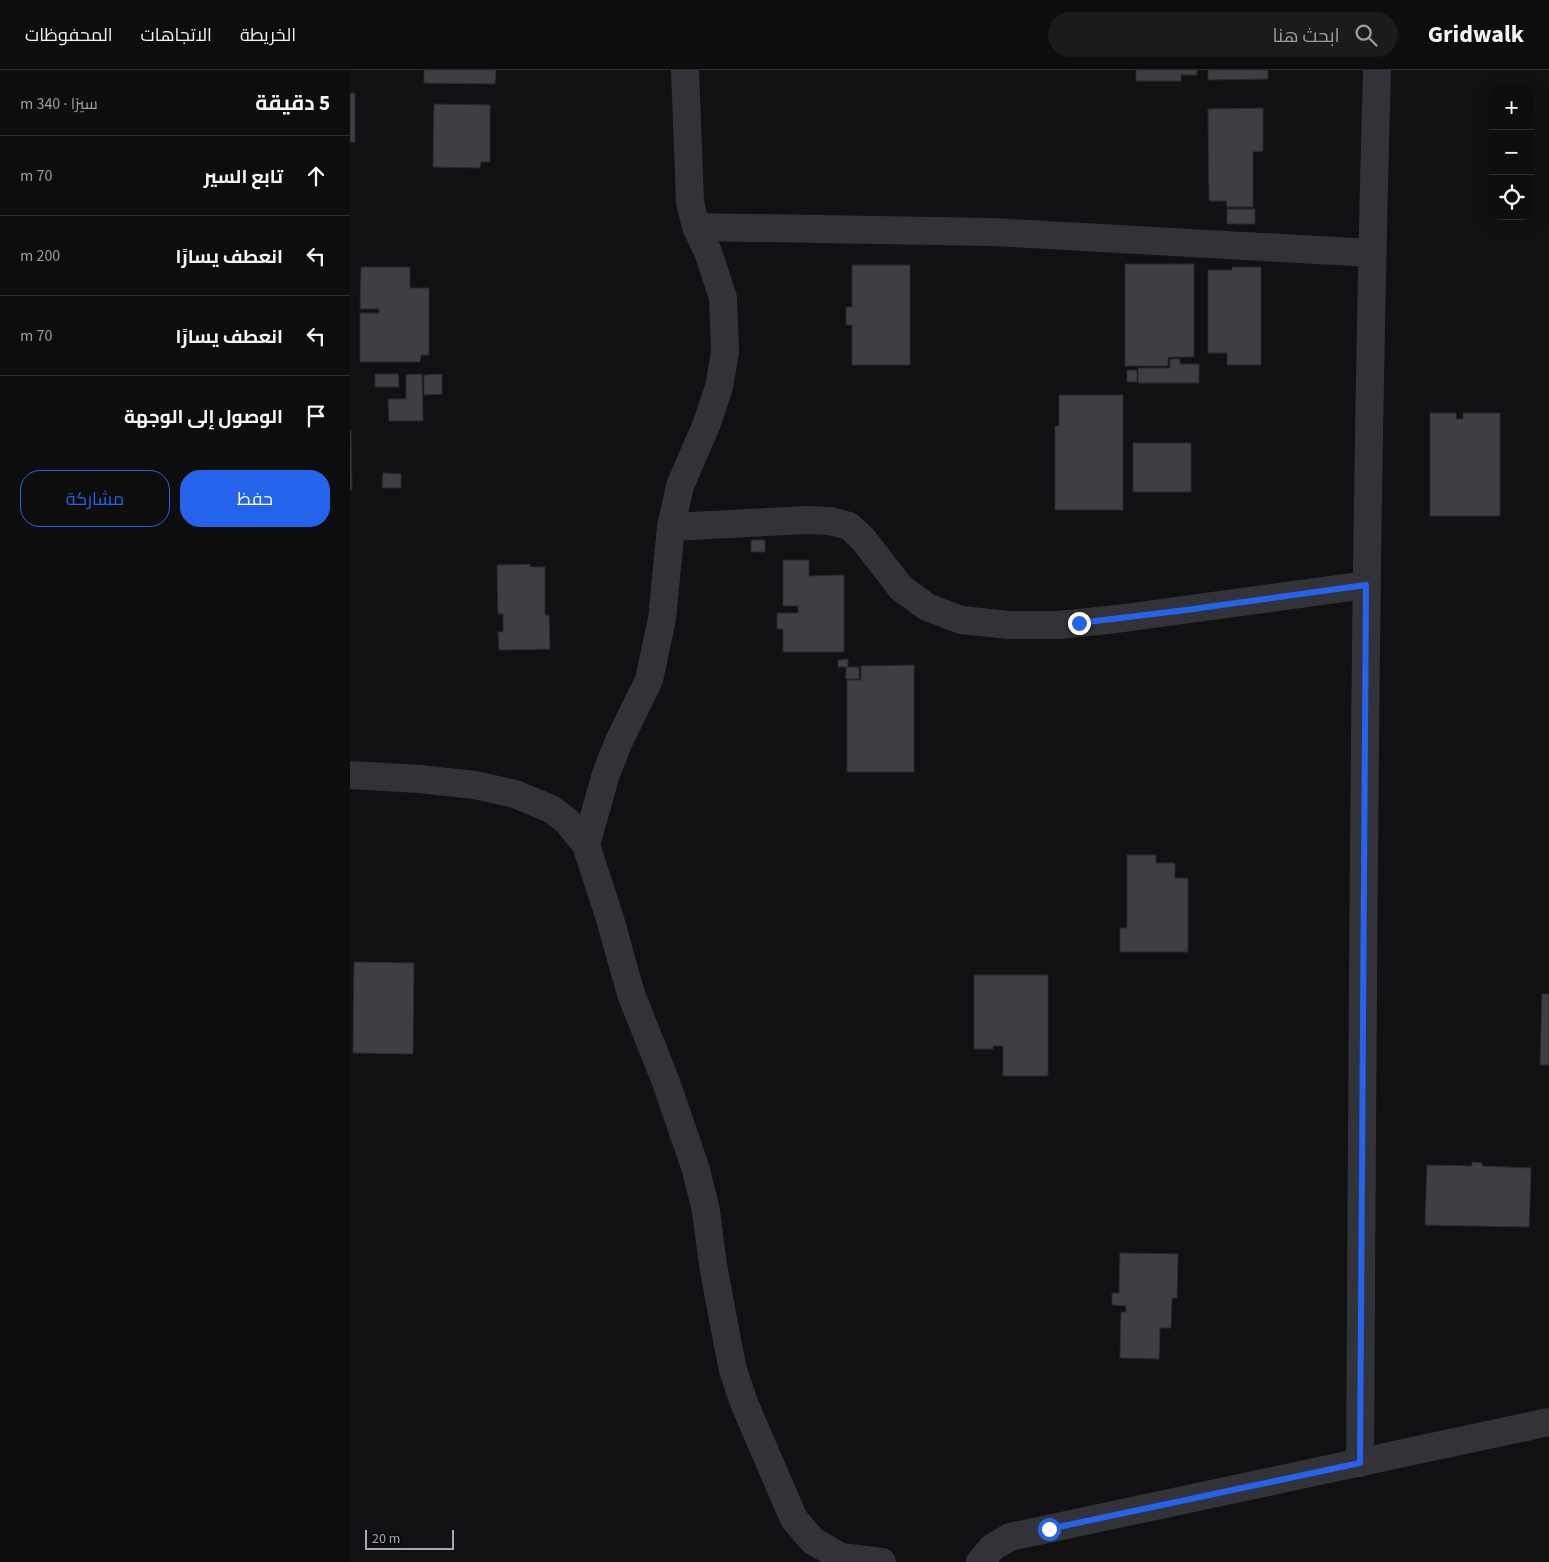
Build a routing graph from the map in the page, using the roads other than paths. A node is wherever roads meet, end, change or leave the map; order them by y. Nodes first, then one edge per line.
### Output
1 (685, 70) edge
2 (1377, 70) edge
3 (696, 227) junction
4 (1372, 252) junction
5 (671, 527) junction
6 (1366, 585) junction
7 (350, 775) edge
8 (586, 845) junction
9 (1549, 1422) edge
10 (1360, 1463) junction
11 (882, 1562) edge
12 (980, 1562) edge

1 - 3 street
2 - 4 street
3 - 4 street
3 - 5 street
4 - 6 street
5 - 6 street
5 - 8 street
6 - 10 street
7 - 8 street
8 - 11 street
9 - 10 street
10 - 12 street

